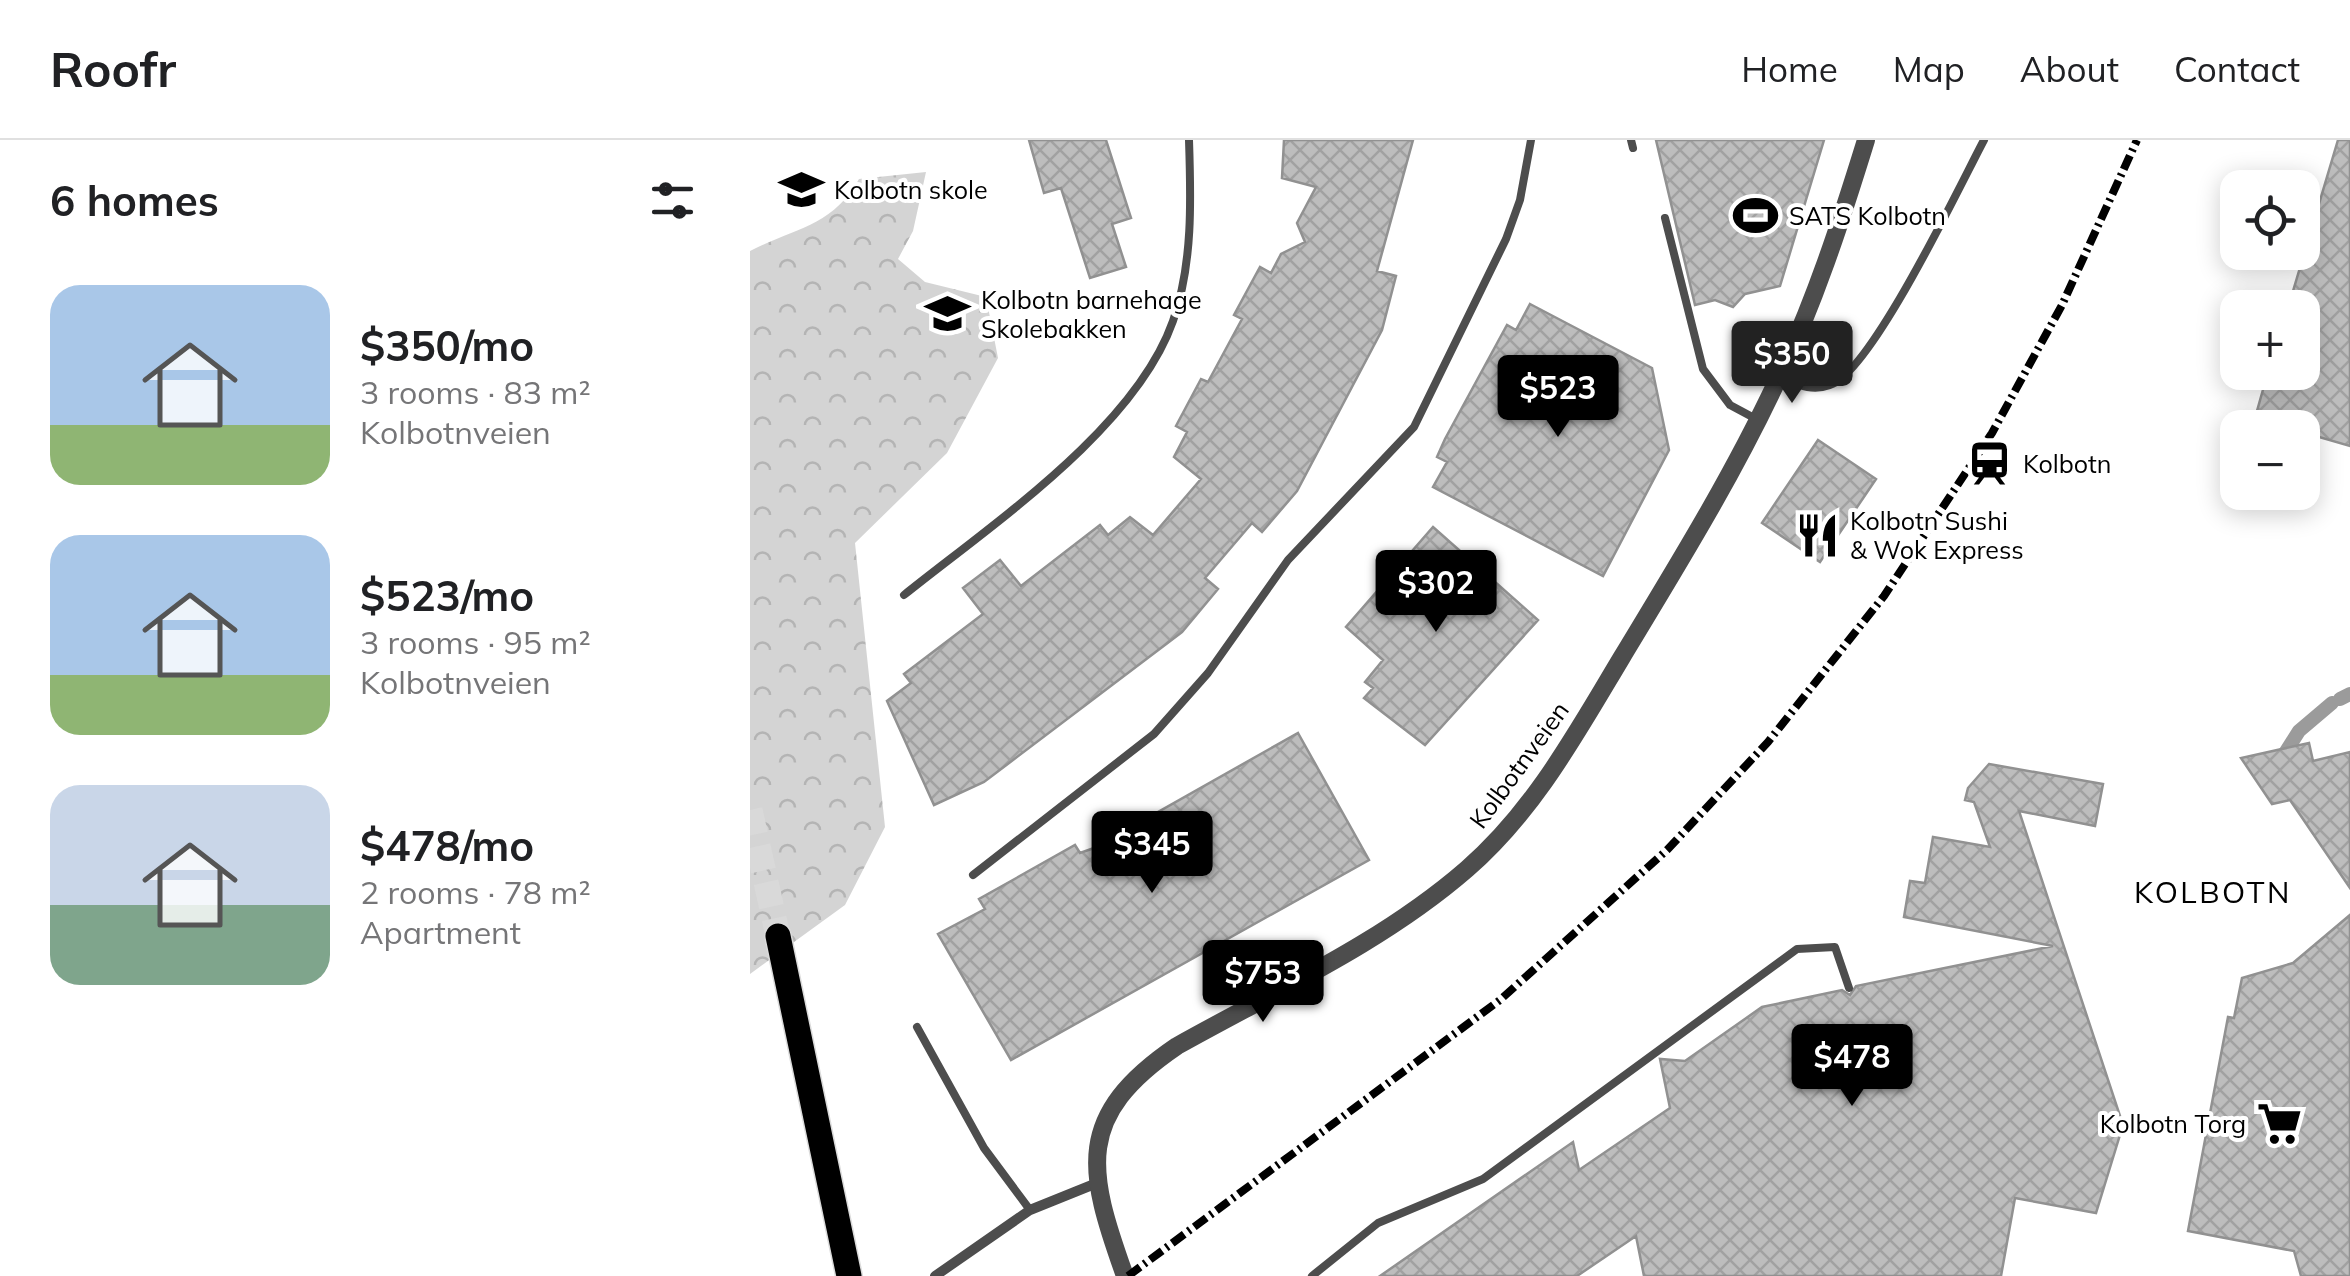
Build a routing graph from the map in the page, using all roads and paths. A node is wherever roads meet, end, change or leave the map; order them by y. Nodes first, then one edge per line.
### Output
1 (1190, 140) edge
2 (1531, 140) edge
3 (1866, 140) edge
4 (1984, 140) edge
5 (1665, 218) dead end
6 (1779, 377) junction
7 (1758, 420) junction
8 (904, 594) dead end
9 (973, 875) dead end
10 (778, 936) tunnel mouth
11 (1849, 988) dead end
12 (916, 1028) dead end
13 (1097, 1183) junction
14 (1030, 1210) junction
15 (849, 1276) edge
16 (935, 1276) edge
17 (1125, 1276) edge
18 (1312, 1276) edge

1 - 8 lane
2 - 9 lane
3 - 6 street, Kolbotnveien
4 - 6 lane
5 - 7 lane
6 - 7 street, Kolbotnveien
7 - 13 street, Kolbotnveien
10 - 15 main road
11 - 18 lane
12 - 14 lane
13 - 14 street
13 - 17 street, Kolbotnveien
14 - 16 street

